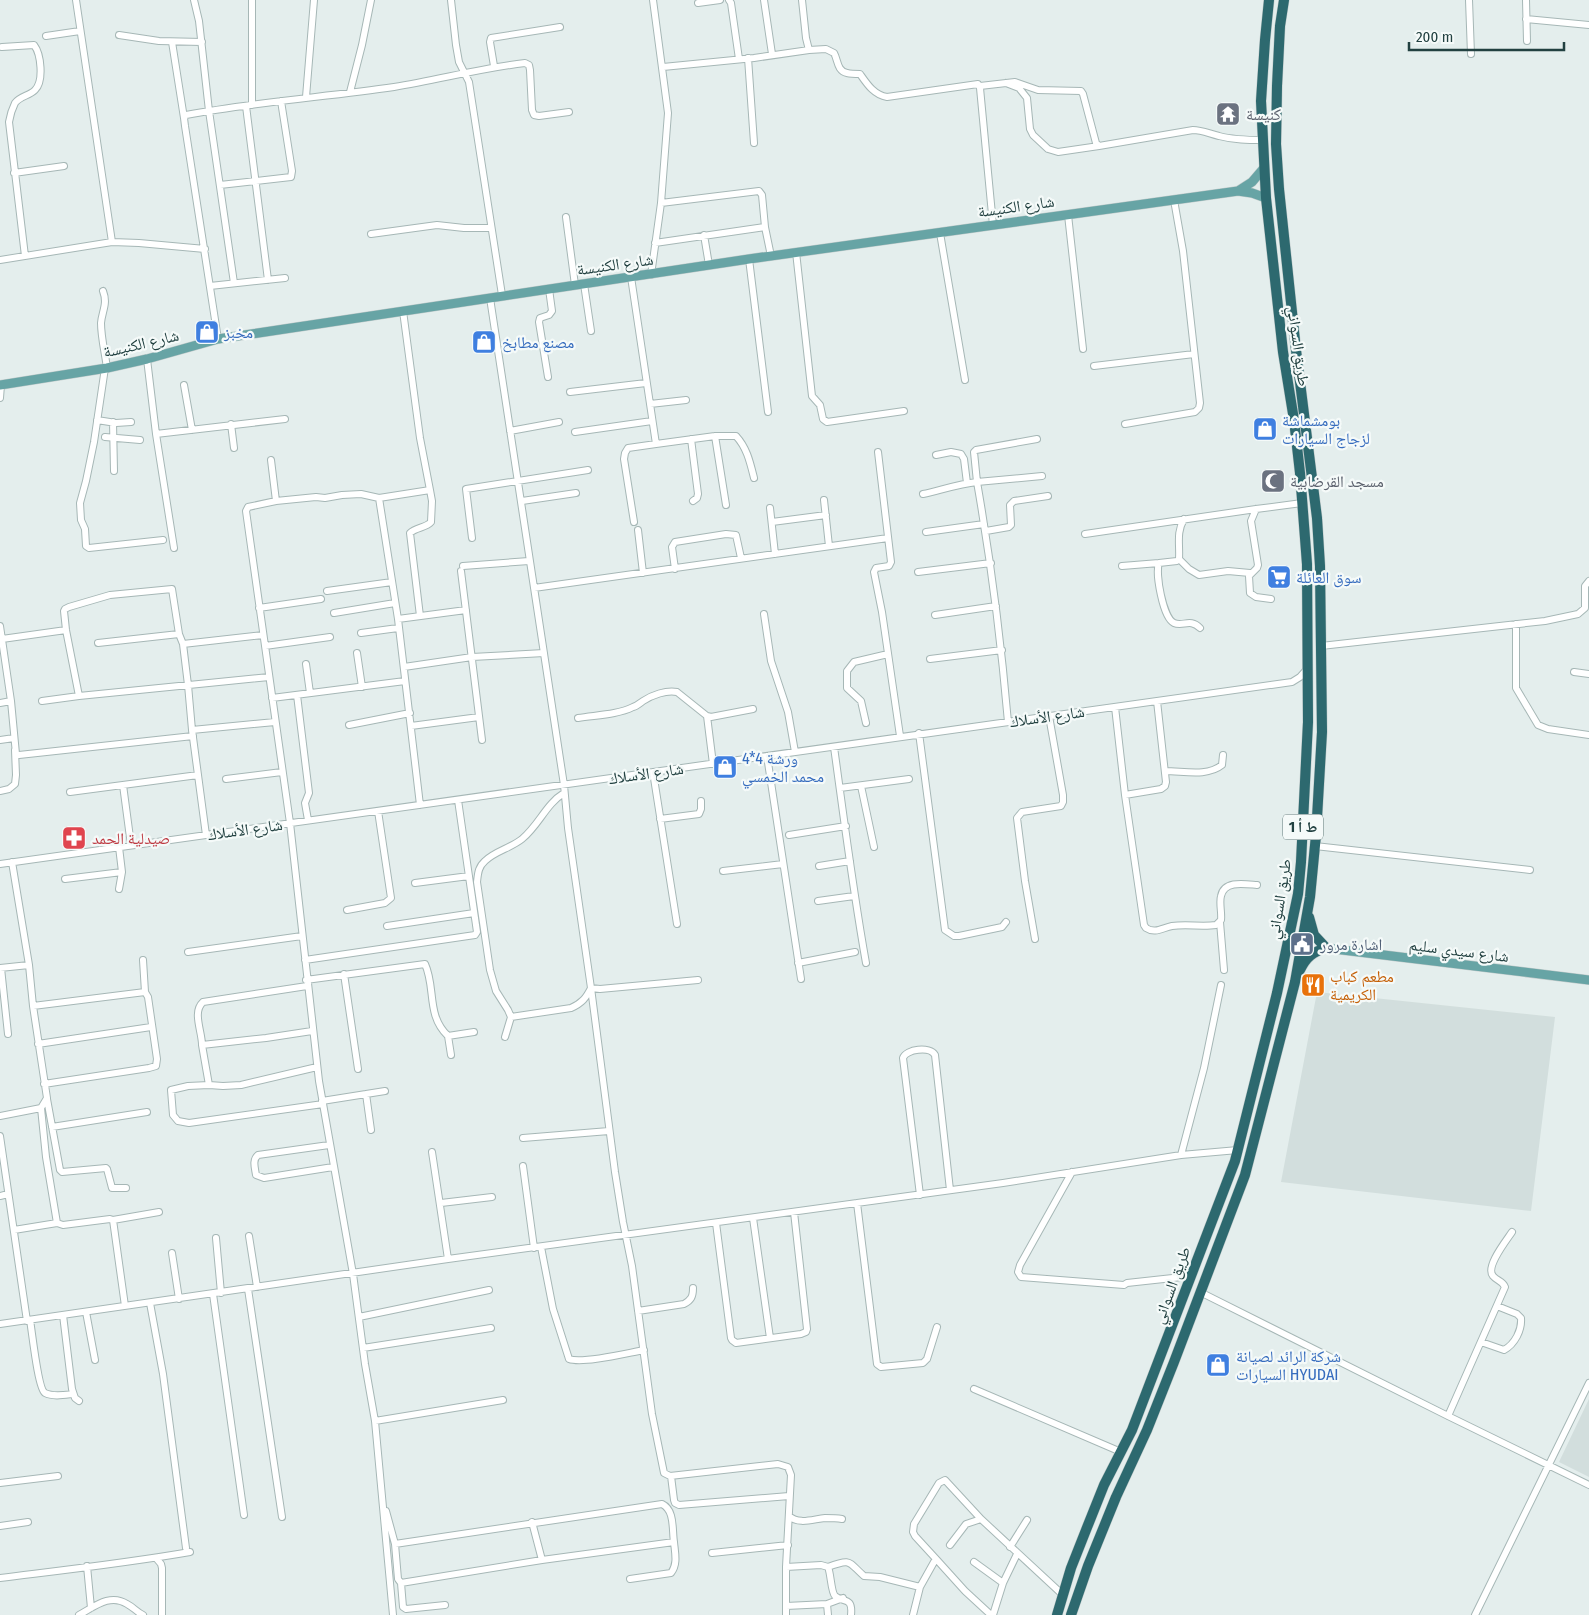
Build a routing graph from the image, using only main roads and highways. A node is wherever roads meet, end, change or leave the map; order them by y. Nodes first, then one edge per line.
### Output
1 (1269, 0) edge
2 (1284, 0) edge
3 (1264, 168) junction
4 (1238, 191) junction
5 (1266, 198) junction
6 (1, 385) edge
7 (1308, 914) junction
8 (1326, 948) junction
9 (1589, 980) edge
10 (1294, 982) junction
11 (1226, 1186) junction
12 (1238, 1192) junction
13 (1215, 1211) junction
14 (1227, 1220) junction
15 (1057, 1615) edge
16 (1071, 1615) edge

1 - 3 highway, طريق السواني / ط أ 1
2 - 7 highway, طريق السواني / ط أ 1
3 - 4 main road
3 - 5 highway, طريق السواني / ط أ 1
4 - 5 main road, شارع الكنيسة
4 - 6 main road, شارع الكنيسة
5 - 11 highway, طريق السواني / ط أ 1
7 - 8 highway
7 - 10 highway, طريق السواني / ط أ 1
8 - 9 main road, شارع سيدي سليم
8 - 10 highway
10 - 12 highway, طريق السواني / ط أ 1
11 - 12 highway
11 - 13 highway, طريق السواني / ط أ 1
12 - 14 highway, طريق السواني / ط أ 1
13 - 14 highway
13 - 15 highway, طريق السواني / ط أ 1
14 - 16 highway, طريق السواني / ط أ 1

